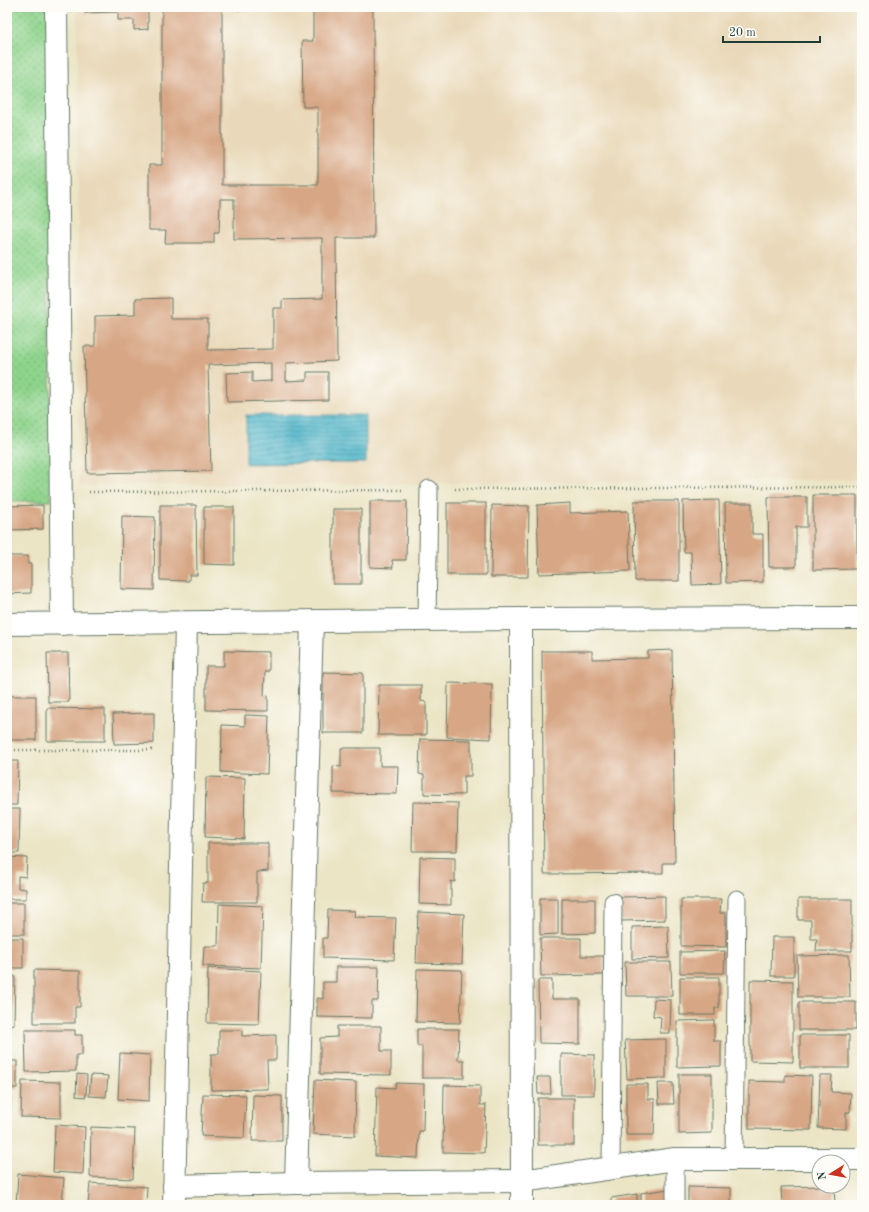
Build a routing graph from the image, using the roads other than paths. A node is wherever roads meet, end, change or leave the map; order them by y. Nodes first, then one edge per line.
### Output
1 (56, 7) edge
2 (428, 489) road end
3 (862, 618) edge
4 (521, 619) junction
5 (427, 620) junction
6 (312, 622) junction
7 (186, 623) junction
8 (7, 624) edge
9 (62, 624) junction
10 (737, 899) dead end
11 (613, 902) dead end
12 (862, 1158) edge
13 (734, 1159) junction
14 (675, 1160) junction
15 (611, 1168) junction
16 (522, 1181) junction
17 (296, 1183) junction
18 (174, 1196) edge
19 (522, 1205) edge
20 (675, 1205) edge

1 - 9 street
2 - 5 lane
3 - 4 street
4 - 5 street
4 - 16 street
5 - 6 street
6 - 7 street
6 - 17 street
7 - 9 street
7 - 18 street
8 - 9 street
10 - 13 lane
11 - 15 lane
12 - 13 street
13 - 14 street
14 - 15 street
14 - 20 lane
15 - 16 street
16 - 17 street
16 - 19 street
17 - 18 street

